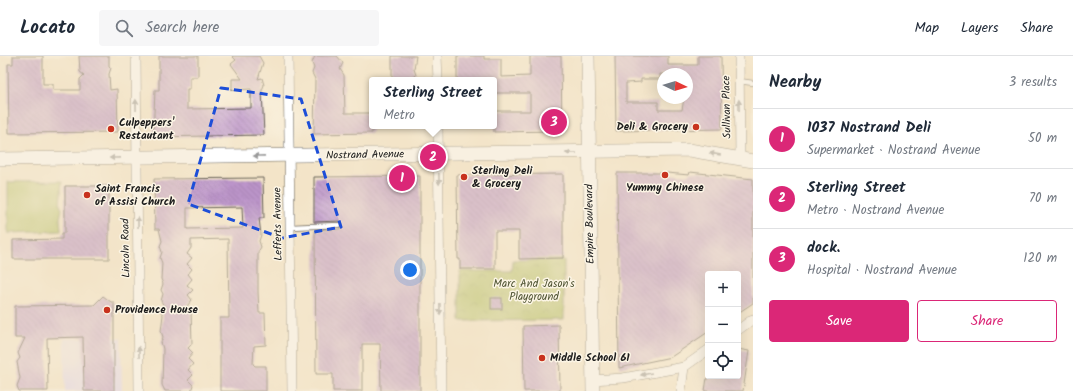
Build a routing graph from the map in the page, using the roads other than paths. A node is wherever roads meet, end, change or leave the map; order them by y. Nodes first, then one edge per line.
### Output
1 (136, 56) edge
2 (288, 56) edge
3 (437, 56) edge
4 (588, 56) edge
5 (739, 56) edge
6 (438, 77) edge
7 (739, 81) junction
8 (753, 83) edge
9 (438, 129) edge
10 (589, 152) junction
11 (438, 154) junction
12 (289, 156) junction
13 (137, 158) junction
14 (740, 158) junction
15 (0, 159) edge
16 (753, 161) edge
17 (339, 225) dead end
18 (290, 227) junction
19 (753, 319) edge
20 (741, 328) edge
21 (705, 352) edge
22 (684, 367) junction
23 (593, 386) edge
24 (139, 391) edge
25 (292, 391) edge
26 (441, 391) edge
27 (681, 391) edge

13 -> 1 street, Lincoln Road
2 - 12 street, Lefferts Avenue
3 - 6 street
4 - 10 main road, Empire Boulevard
5 - 7 street, Sullivan Place
7 - 8 lane
14 -> 7 street, Sullivan Place
9 - 11 street
10 -> 11 main road, Nostrand Avenue
14 -> 10 main road, Nostrand Avenue
10 - 23 main road, Empire Boulevard
11 - 12 main road, Nostrand Avenue
11 -> 26 street
12 -> 13 main road, Nostrand Avenue
12 - 18 street, Lefferts Avenue
13 -> 15 main road, Nostrand Avenue
24 -> 13 street, Lincoln Road
14 - 16 main road, Nostrand Avenue
17 - 18 lane
18 - 25 street, Lefferts Avenue
19 - 20 street
21 - 22 street
22 -> 23 street
22 - 27 street

